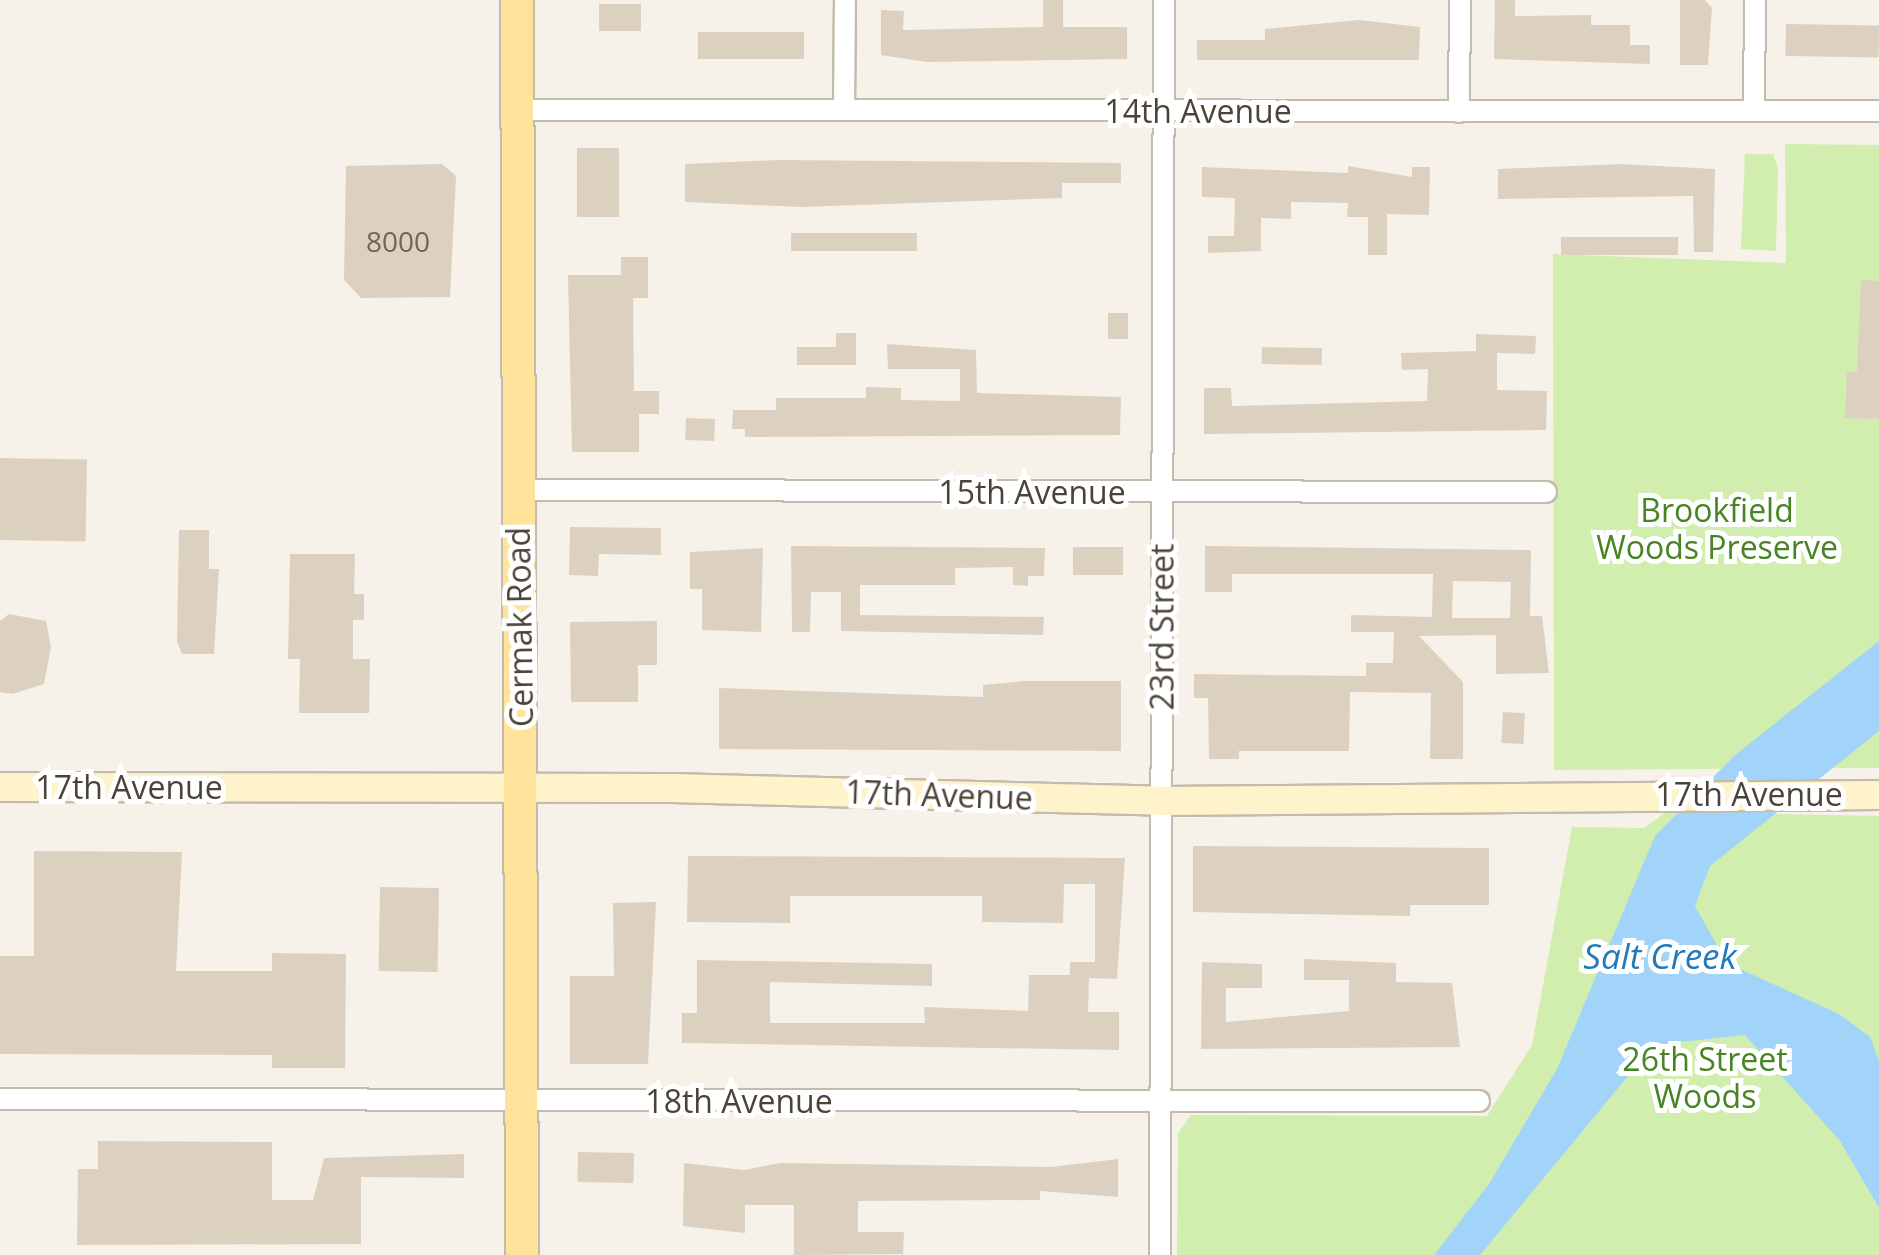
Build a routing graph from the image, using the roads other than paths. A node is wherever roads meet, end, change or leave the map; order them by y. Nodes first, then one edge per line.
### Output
1 (517, 0) edge
2 (845, 0) edge
3 (1164, 0) edge
4 (1460, 0) edge
5 (1755, 0) edge
6 (516, 110) junction
7 (844, 110) junction
8 (1163, 110) junction
9 (1754, 110) junction
10 (1879, 111) edge
11 (1459, 112) junction
12 (518, 490) junction
13 (1546, 492) dead end
14 (1161, 493) junction
15 (0, 787) edge
16 (521, 788) junction
17 (1878, 795) edge
18 (1162, 801) junction
19 (0, 1099) edge
20 (522, 1101) junction
21 (1161, 1101) junction
22 (1479, 1101) dead end
23 (522, 1255) edge
24 (1160, 1255) edge

1 - 6 main road, Cermak Road
2 - 7 street
3 - 8 street, 23rd Street
4 - 11 street
5 - 9 street
6 - 7 street, 14th Avenue
6 - 12 main road, Cermak Road
7 - 8 street, 14th Avenue
8 - 11 street, 14th Avenue
8 - 14 street, 23rd Street
9 - 10 street, 14th Avenue
9 - 11 street, 14th Avenue
12 - 14 street, 15th Avenue
12 - 16 main road, Cermak Road
13 - 14 street, 15th Avenue
14 - 18 street, 23rd Street
15 - 16 street, 17th Avenue
16 - 18 street, 17th Avenue
16 - 20 main road, Cermak Road
17 - 18 street, 17th Avenue
18 - 21 street, 23rd Street
19 - 20 street, 18th Avenue
20 - 21 street, 18th Avenue
20 - 23 main road, Cermak Road
21 - 22 street, 18th Avenue
21 - 24 street, 23rd Street

